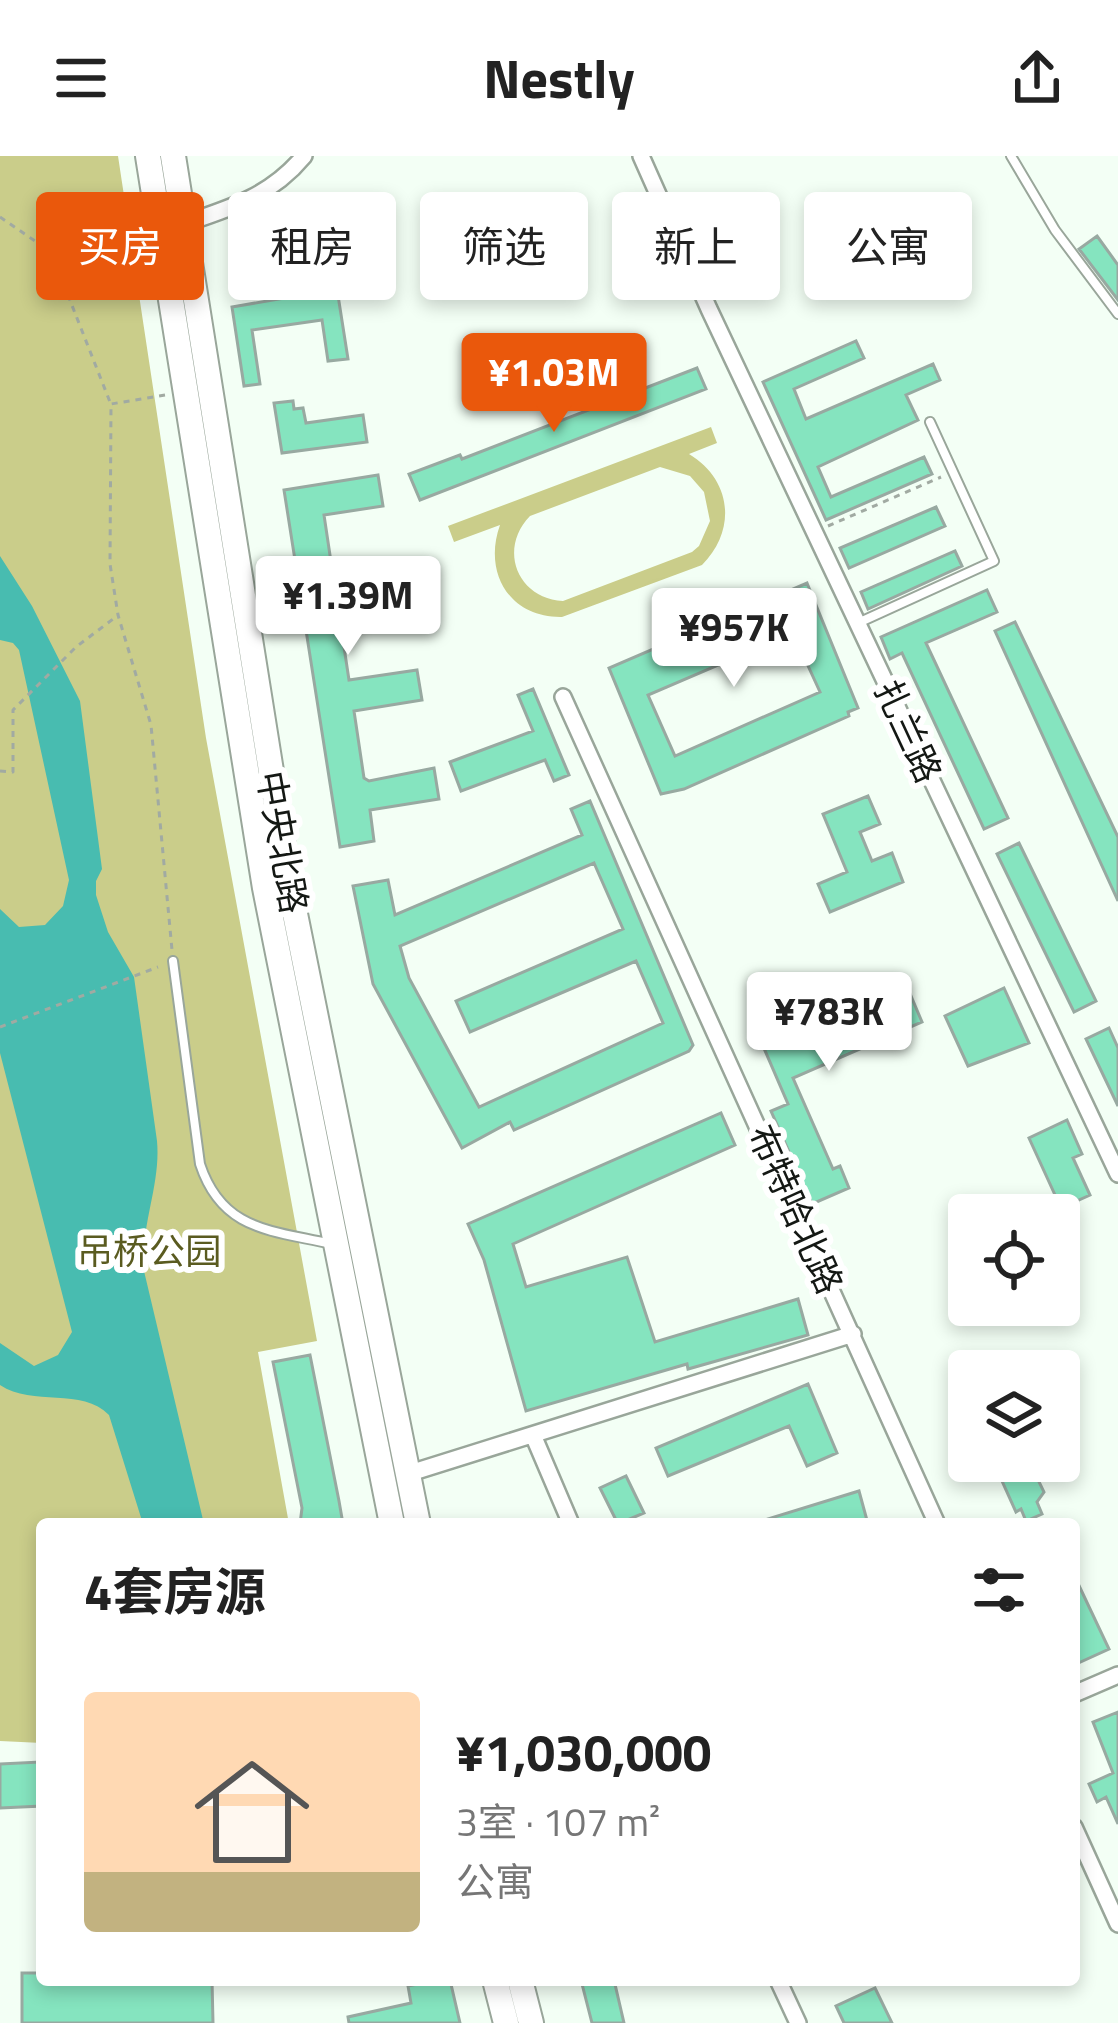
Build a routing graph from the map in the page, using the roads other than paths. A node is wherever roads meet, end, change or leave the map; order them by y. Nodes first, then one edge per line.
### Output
1 (148, 156) edge
2 (172, 156) edge
3 (304, 156) edge
4 (641, 156) edge
5 (1011, 156) edge
6 (178, 192) edge
7 (204, 217) edge
8 (195, 300) edge
9 (1118, 314) edge
10 (930, 422) dead end
11 (859, 623) junction
12 (563, 697) dead end
13 (173, 961) road end
14 (1118, 1174) edge
15 (336, 1246) junction
16 (853, 1334) junction
17 (533, 1435) junction
18 (407, 1474) junction
19 (391, 1518) edge
20 (417, 1518) edge
21 (569, 1518) edge
22 (935, 1518) edge
23 (1118, 1675) edge
24 (1080, 1691) edge
25 (1080, 1840) edge
26 (1118, 1924) edge
27 (497, 1986) edge
28 (522, 1986) edge
29 (781, 1986) edge
30 (506, 2023) edge
31 (531, 2023) edge
32 (797, 2023) edge

1 - 15 main road, 中央北路
2 - 6 main road, 中央北路
3 - 7 street
4 - 11 street, 扎兰路
5 - 9 lane
8 - 18 main road, 中央北路
10 - 11 lane
11 - 14 street, 扎兰路
12 - 16 street, 布特哈北路
13 - 15 lane
15 - 19 main road, 中央北路
16 - 17 street
16 - 22 street, 布特哈北路
17 - 18 street
17 - 21 street
18 - 20 main road, 中央北路
23 - 24 street
25 - 26 street
27 - 30 main road
28 - 31 main road
29 - 32 street

